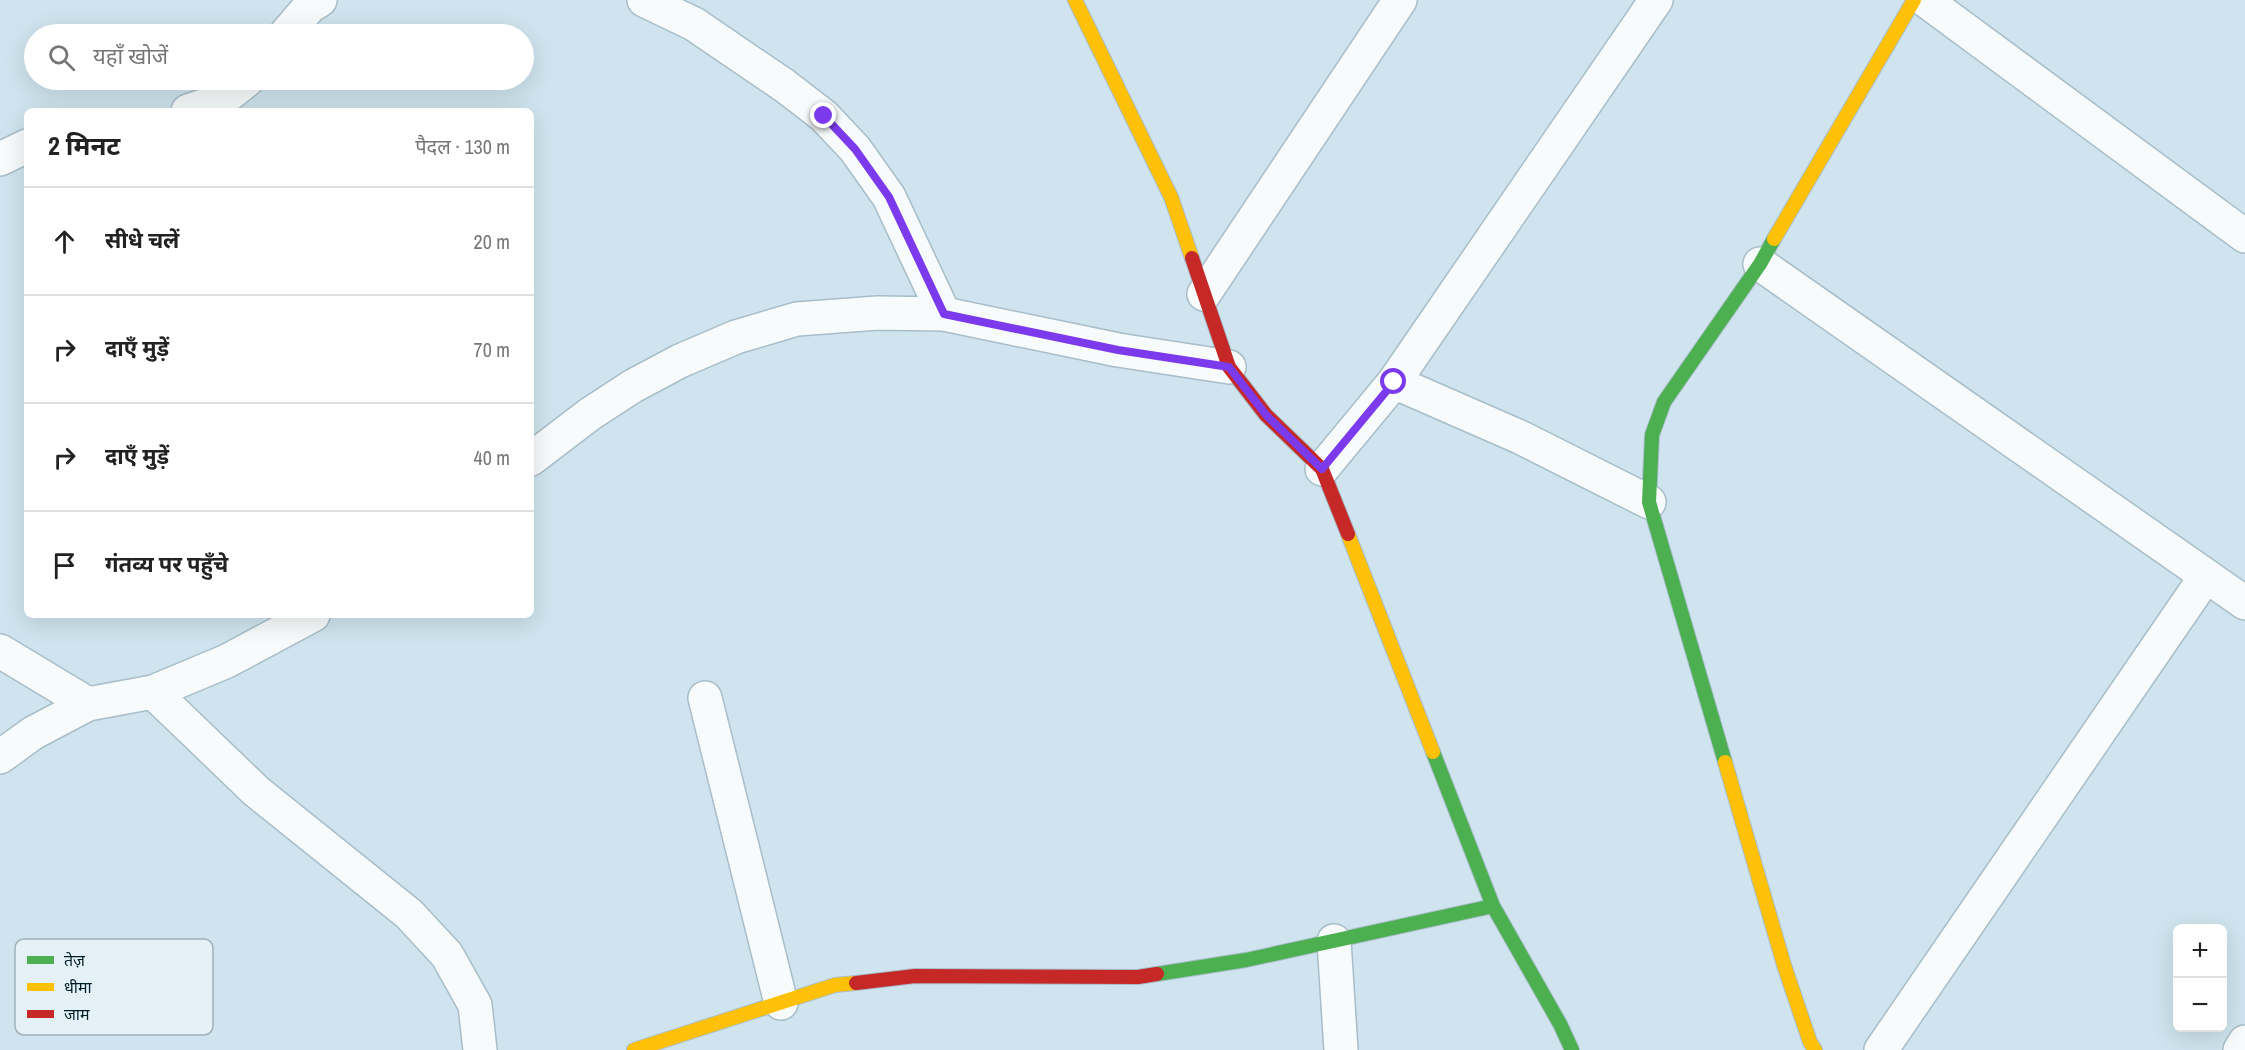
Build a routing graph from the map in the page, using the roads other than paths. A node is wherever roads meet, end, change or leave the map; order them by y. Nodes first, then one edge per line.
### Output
1 (644, 0) edge
2 (1075, 0) edge
3 (1400, 0) edge
4 (1656, 0) edge
5 (1914, 0) edge
6 (1925, 0) edge
7 (312, 2) edge
8 (697, 12) edge
9 (294, 24) edge
10 (234, 90) edge
11 (197, 108) edge
12 (2245, 236) edge
13 (1760, 264) junction
14 (1204, 294) junction
15 (944, 314) junction
16 (1229, 367) junction
17 (1394, 382) junction
18 (534, 457) edge
19 (1322, 469) junction
20 (1649, 501) junction
21 (2206, 576) junction
22 (2245, 603) edge
23 (307, 618) edge
24 (0, 651) edge
25 (153, 692) junction
26 (705, 698) dead end
27 (88, 704) junction
28 (0, 757) edge
29 (1493, 906) junction
30 (1334, 941) junction
31 (781, 1003) junction
32 (2245, 1042) edge
33 (480, 1050) edge
34 (634, 1050) edge
35 (1341, 1050) edge
36 (1572, 1050) edge
37 (1815, 1050) edge
38 (1881, 1050) edge
39 (2240, 1050) edge

1 - 8 street
2 - 14 street
3 - 14 street
4 - 17 street
5 - 13 street
6 - 12 street
7 - 9 street
8 - 15 street
10 - 11 street
13 - 20 street
13 - 21 street
14 - 16 street
15 - 16 street
15 - 18 street
16 - 19 street
17 - 19 street
17 - 20 street
19 - 29 street
20 - 37 street
21 - 22 street
21 - 38 street
23 - 25 street
24 - 27 street
25 - 27 street
25 - 33 street
26 - 31 street
27 - 28 street
29 - 30 street
29 - 36 street
30 - 31 street
30 - 35 street
31 - 34 street
32 - 39 street

